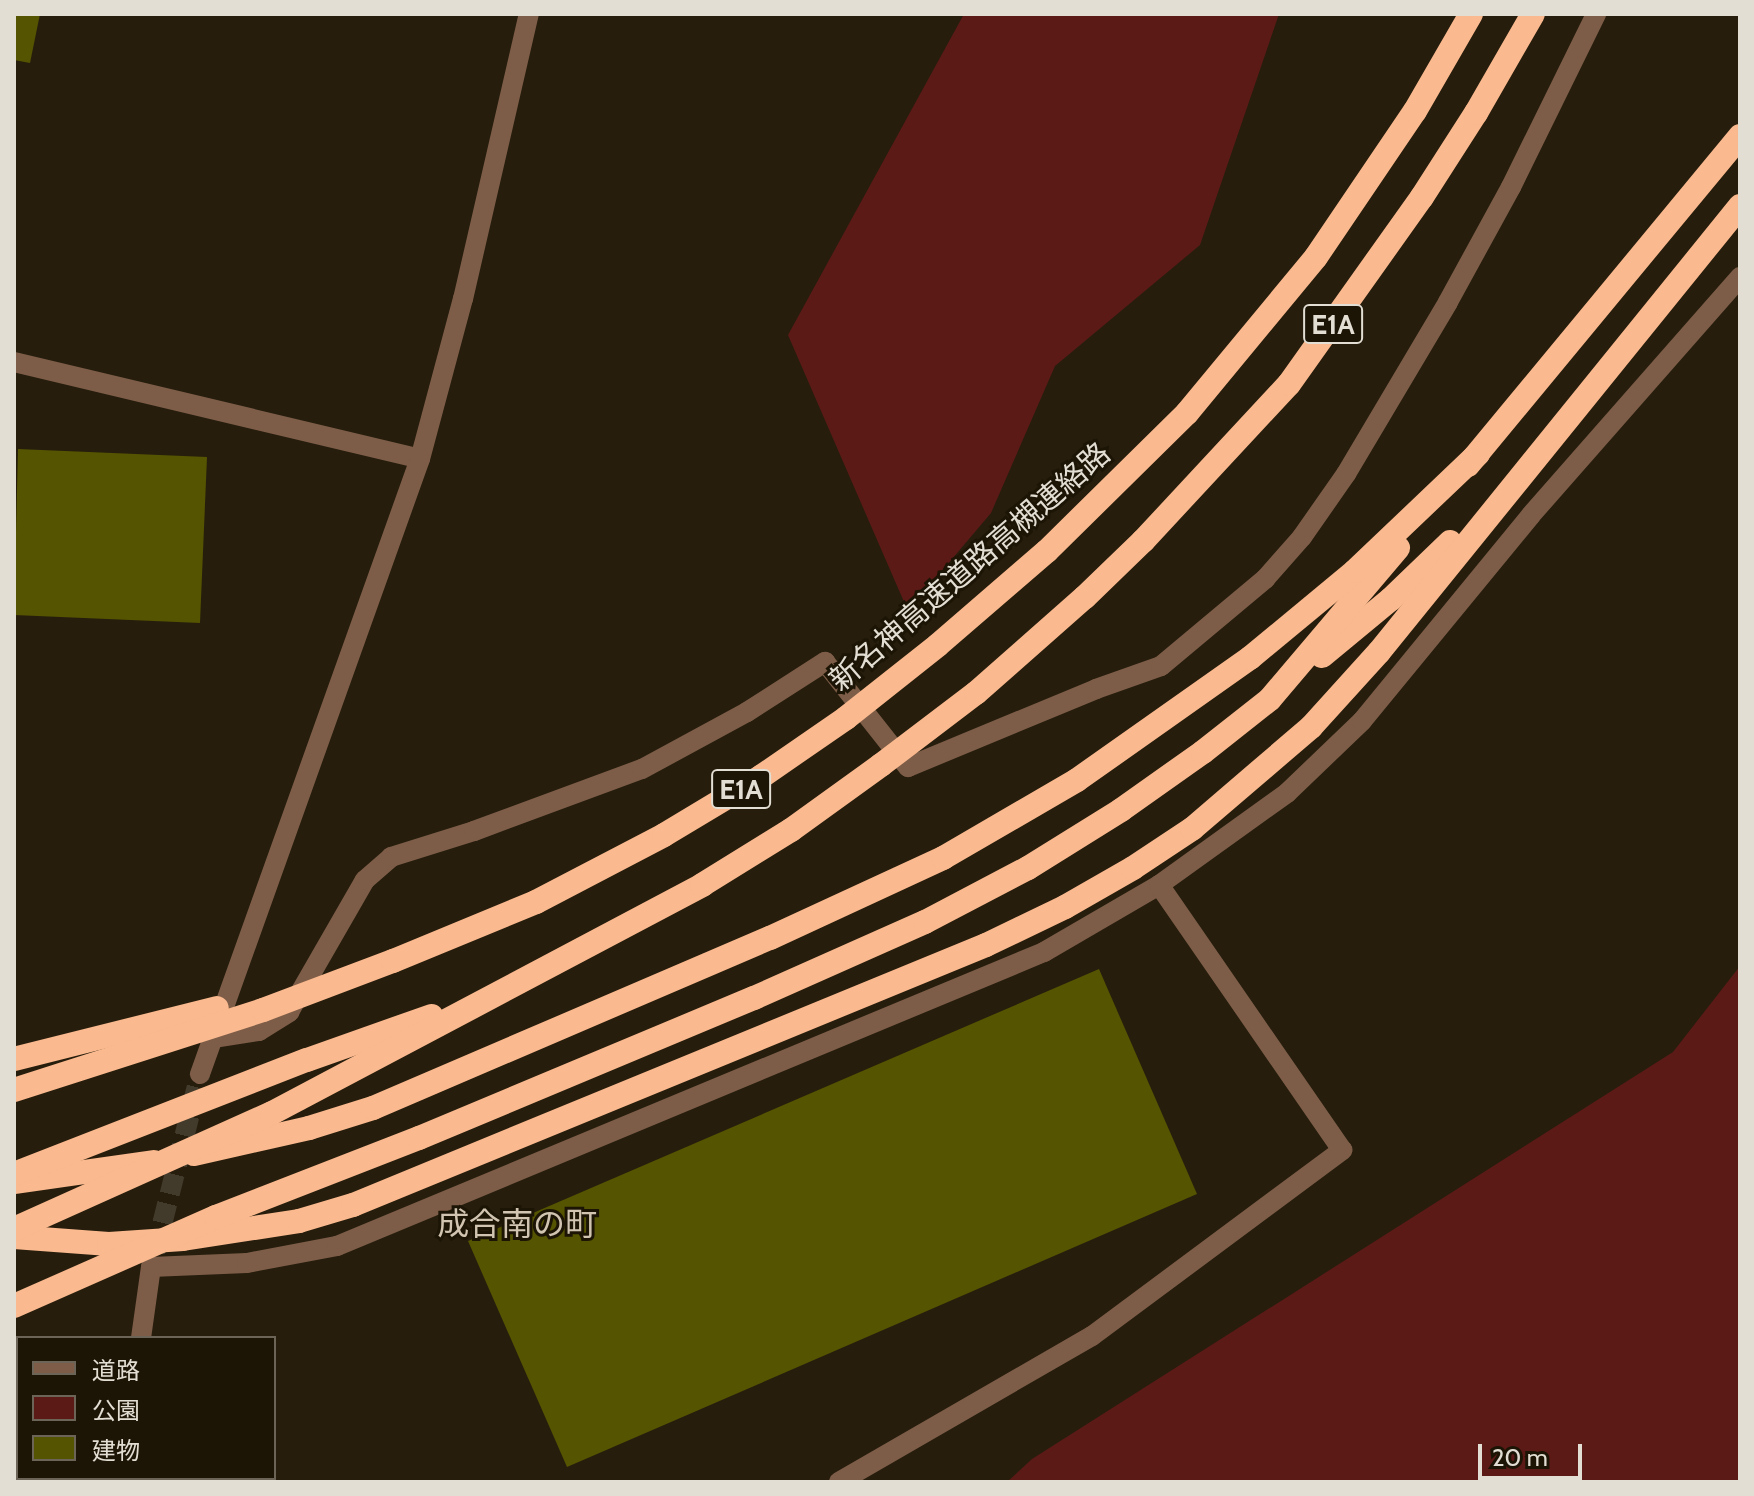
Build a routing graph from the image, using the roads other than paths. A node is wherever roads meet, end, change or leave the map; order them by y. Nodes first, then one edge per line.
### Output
1 (529, 14) edge
2 (1471, 14) edge
3 (1533, 14) edge
4 (1596, 14) edge
5 (1740, 136) edge
6 (1740, 206) edge
7 (1740, 277) edge
8 (14, 362) edge
9 (1478, 454) junction
10 (420, 459) junction
11 (1513, 483) junction
12 (1270, 699) junction
13 (1159, 885) junction
14 (393, 961) junction
15 (513, 987) junction
16 (213, 1038) junction
17 (14, 1059) edge
18 (200, 1074) tunnel mouth
19 (14, 1090) edge
20 (14, 1174) edge
21 (14, 1182) edge
22 (14, 1229) edge
23 (14, 1237) edge
24 (14, 1306) edge
25 (141, 1336) edge
26 (839, 1482) edge

1 - 10 street
2 - 14 highway, 新名神高速道路高槻連絡路 / E1A, bridge
3 - 15 highway, E1A, bridge
4 - 16 street
5 - 9 highway
6 - 11 highway
7 - 13 street
8 - 10 street
9 - 12 highway
9 - 21 highway
10 - 16 street
11 - 12 highway
11 - 23 highway
12 - 24 highway, bridge
13 - 25 street
13 - 26 street
14 - 17 highway, bridge
14 - 19 highway, bridge
15 - 20 highway, bridge
15 - 22 highway, bridge
16 - 18 street

